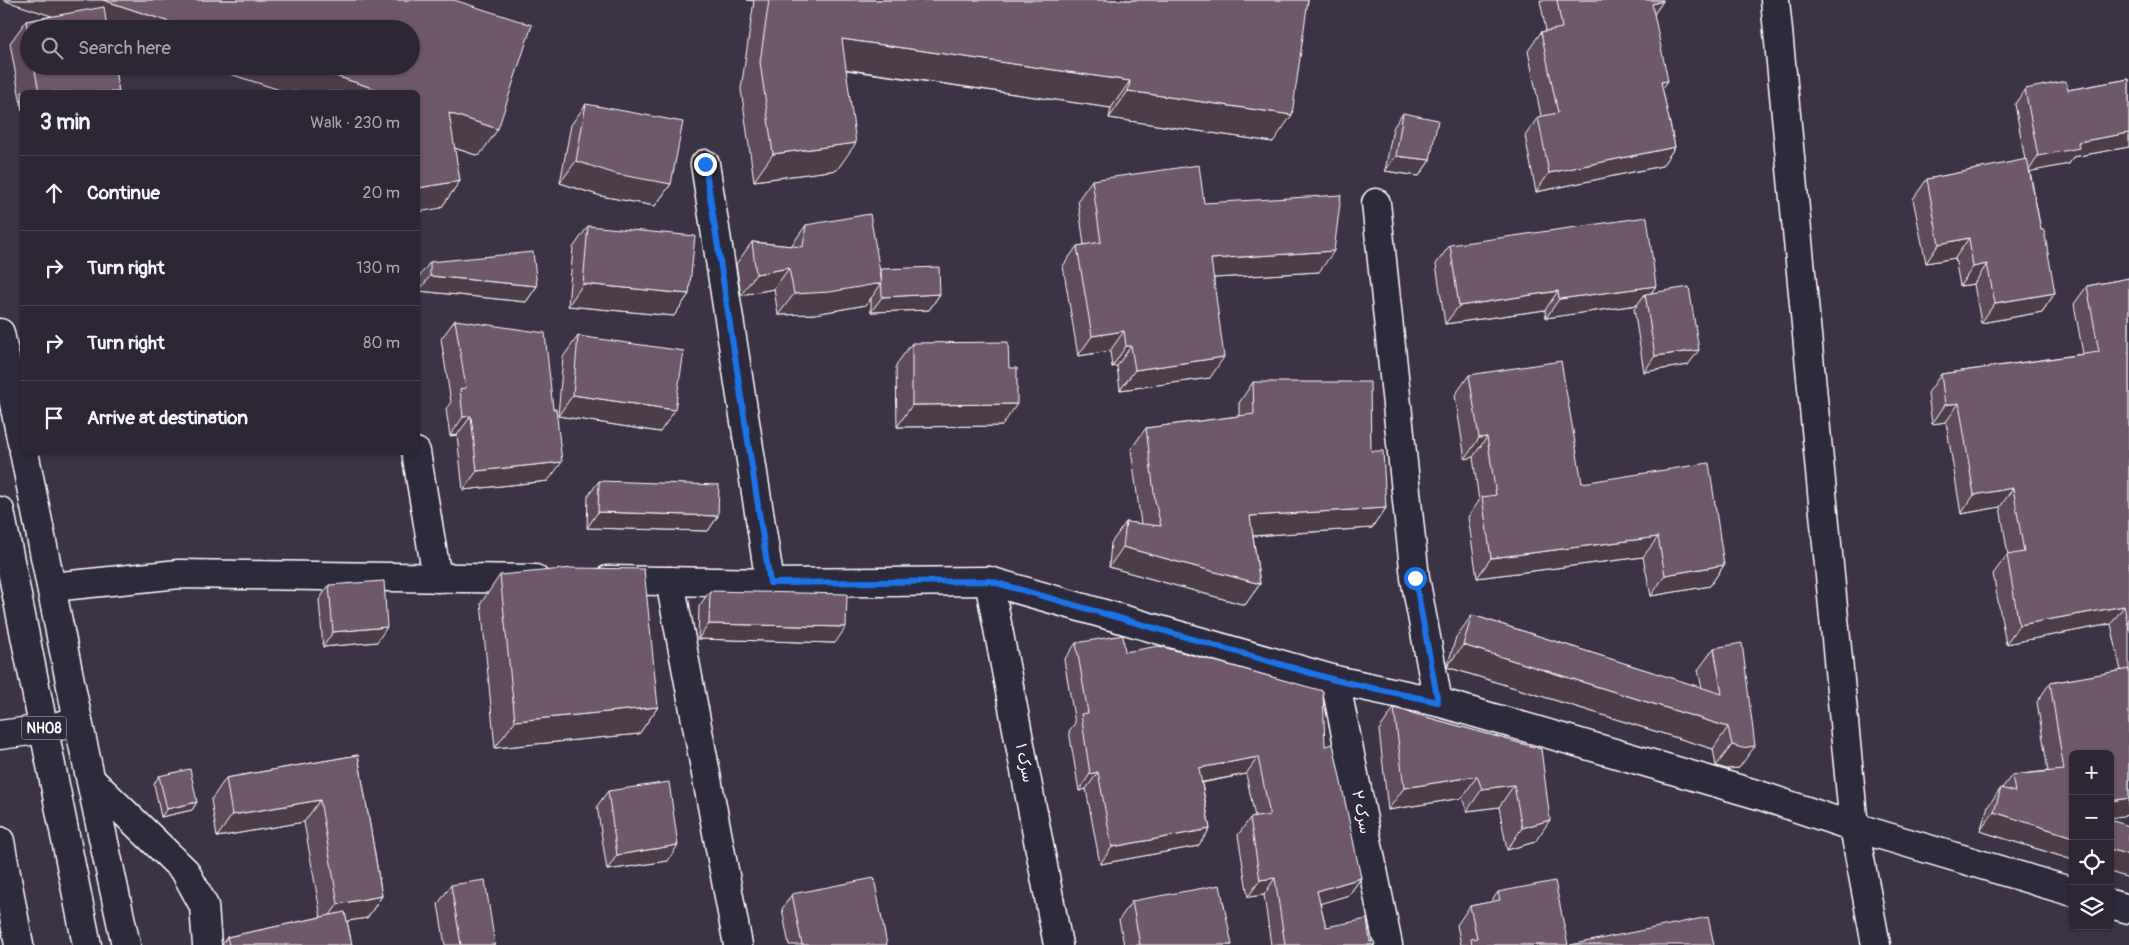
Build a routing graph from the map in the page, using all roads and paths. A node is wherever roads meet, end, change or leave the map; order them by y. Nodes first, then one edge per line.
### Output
1 (1775, 0) edge
2 (705, 164) dead end
3 (1376, 202) dead end
4 (0, 333) edge
5 (20, 433) edge
6 (25, 455) edge
7 (416, 455) edge
8 (0, 511) edge
9 (437, 578) junction
10 (670, 581) junction
11 (990, 581) junction
12 (770, 583) junction
13 (52, 587) junction
14 (1335, 680) junction
15 (1438, 702) junction
16 (78, 721) junction
17 (45, 730) junction
18 (0, 736) edge
19 (92, 781) junction
20 (1854, 827) junction
21 (0, 841) edge
22 (2069, 891) edge
23 (2114, 905) edge
24 (2129, 909) edge
25 (19, 945) edge
26 (87, 945) edge
27 (126, 945) edge
28 (207, 945) edge
29 (738, 945) edge
30 (1058, 945) edge
31 (1388, 945) edge
32 (1876, 945) edge

1 - 20 main road
2 - 12 main road
3 - 15 main road
4 - 5 main road
6 - 13 main road
7 - 9 main road
8 - 17 main road, NH08
9 - 10 main road
9 - 13 main road
10 - 12 main road
10 - 29 main road
11 - 12 main road
11 - 14 main road
11 - 30 main road, سرک ۱
13 - 16 main road
14 - 15 main road
14 - 31 main road, سرک ۲
15 - 20 main road
16 - 17 main road
16 - 19 main road
17 - 18 main road
17 - 26 main road, NH08
19 - 27 main road
19 - 28 main road
20 - 22 main road
20 - 32 main road
21 - 25 main road
23 - 24 main road

